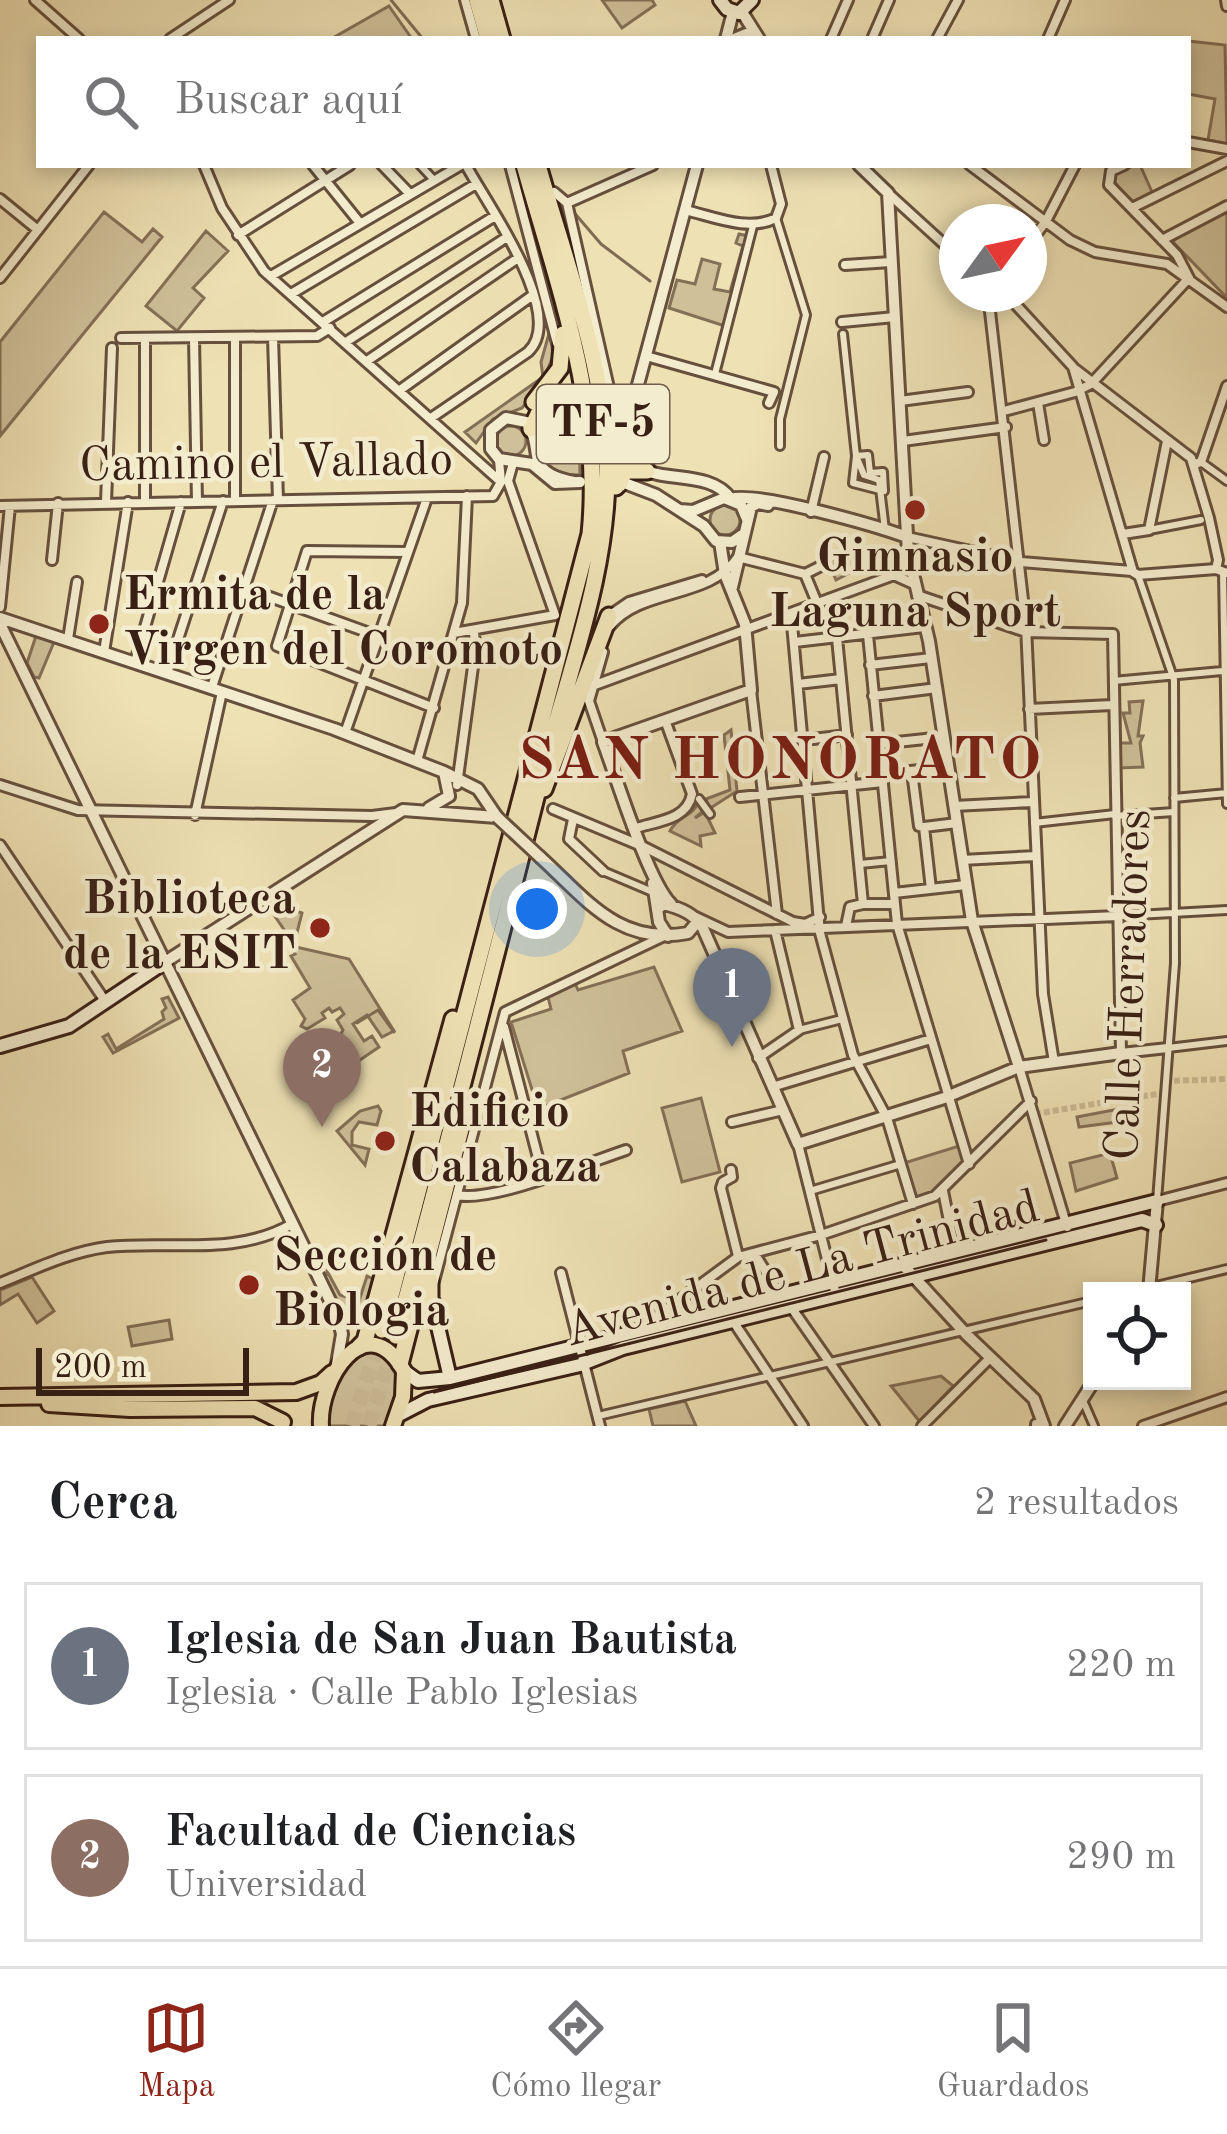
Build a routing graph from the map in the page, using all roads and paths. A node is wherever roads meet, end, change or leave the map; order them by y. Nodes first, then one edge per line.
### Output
1 (35, 0) edge
2 (229, 0) edge
3 (465, 0) edge
4 (477, 0) edge
5 (491, 0) edge
6 (720, 0) edge
7 (848, 0) edge
8 (890, 0) edge
9 (958, 0) edge
10 (1065, 0) edge
11 (742, 8) edge
12 (76, 36) edge
13 (175, 36) edge
14 (475, 36) edge
15 (487, 36) edge
16 (501, 36) edge
17 (731, 36) edge
18 (756, 36) edge
19 (832, 36) edge
20 (873, 36) edge
21 (939, 36) edge
22 (1049, 36) edge
23 (1191, 143) edge
24 (1209, 146) junction
25 (1227, 149) edge
26 (1227, 161) edge
27 (1217, 166) junction
28 (87, 168) edge
29 (205, 168) edge
30 (315, 168) edge
31 (346, 168) edge
32 (385, 168) edge
33 (423, 168) edge
34 (458, 168) edge
35 (466, 168) edge
36 (512, 168) edge
37 (512, 168) edge
38 (539, 168) edge
39 (646, 168) edge
40 (696, 168) edge
41 (772, 168) edge
42 (862, 168) edge
43 (974, 168) edge
44 (1073, 168) edge
45 (1118, 168) edge
46 (434, 180) junction
47 (327, 183) junction
48 (476, 184) junction
49 (554, 192) dead end
50 (409, 193) junction
51 (888, 193) junction
52 (0, 199) edge
53 (567, 202) junction
54 (1023, 204) edge
55 (1227, 206) edge
56 (1132, 208) junction
57 (685, 210) junction
58 (495, 216) junction
59 (776, 218) junction
60 (1047, 219) edge
61 (359, 222) junction
62 (1047, 222) edge
63 (753, 226) junction
64 (38, 230) junction
65 (238, 236) junction
66 (507, 237) junction
67 (939, 240) edge
68 (1162, 240) junction
69 (518, 258) junction
70 (892, 262) junction
71 (845, 265) dead end
72 (553, 268) junction
73 (270, 276) junction
74 (0, 278) edge
75 (1189, 278) junction
76 (291, 294) junction
77 (533, 296) junction
78 (1227, 307) edge
79 (990, 312) edge
80 (1023, 312) edge
81 (896, 317) junction
82 (842, 322) dead end
83 (327, 325) junction
84 (563, 334) junction
85 (843, 334) dead end
86 (235, 337) junction
87 (273, 337) junction
88 (121, 338) dead end
89 (194, 338) junction
90 (145, 339) junction
91 (346, 342) junction
92 (112, 349) dead end
93 (646, 356) junction
94 (368, 361) junction
95 (1073, 367) junction
96 (719, 375) junction
97 (1091, 383) junction
98 (1227, 386) edge
99 (400, 390) junction
100 (1080, 390) junction
101 (968, 392) dead end
102 (900, 401) junction
103 (534, 403) junction
104 (770, 403) dead end
105 (1038, 403) junction
106 (632, 410) junction
107 (1004, 411) junction
108 (431, 418) junction
109 (524, 423) junction
110 (583, 424) junction
111 (1006, 427) junction
112 (625, 433) junction
113 (1044, 440) dead end
114 (903, 441) junction
115 (1167, 441) junction
116 (490, 444) junction
117 (462, 446) junction
118 (780, 446) dead end
119 (532, 449) junction
120 (856, 455) junction
121 (824, 457) dead end
122 (499, 459) junction
123 (517, 462) junction
124 (1198, 463) junction
125 (647, 471) junction
126 (1227, 481) edge
127 (502, 482) junction
128 (693, 483) junction
129 (716, 485) junction
130 (619, 490) junction
131 (880, 490) junction
132 (467, 496) junction
133 (427, 498) junction
134 (731, 499) junction
135 (276, 500) junction
136 (223, 501) junction
137 (235, 501) junction
138 (778, 501) junction
139 (106, 502) junction
140 (128, 502) junction
141 (145, 502) junction
142 (181, 502) junction
143 (197, 502) junction
144 (58, 503) junction
145 (5, 506) edge
146 (672, 506) junction
147 (706, 506) junction
148 (811, 512) junction
149 (747, 519) junction
150 (1201, 520) dead end
151 (704, 526) junction
152 (885, 530) junction
153 (1149, 530) junction
154 (744, 533) junction
155 (1123, 534) junction
156 (907, 537) junction
157 (720, 542) junction
158 (408, 552) junction
159 (738, 557) junction
160 (52, 560) dead end
161 (1021, 562) junction
162 (823, 565) dead end
163 (1222, 571) edge
164 (1136, 573) junction
165 (805, 574) junction
166 (719, 577) junction
167 (76, 582) dead end
168 (244, 588) junction
169 (915, 590) junction
170 (731, 591) junction
171 (290, 603) junction
172 (817, 603) junction
173 (0, 607) edge
174 (791, 613) junction
175 (609, 616) joint
176 (0, 621) edge
177 (924, 627) junction
178 (746, 628) junction
179 (474, 630) junction
180 (1026, 632) junction
181 (454, 633) junction
182 (378, 635) junction
183 (868, 635) junction
184 (837, 638) junction
185 (68, 639) junction
186 (794, 643) junction
187 (563, 645) junction
188 (1225, 651) edge
189 (104, 652) junction
190 (932, 658) junction
191 (135, 662) junction
192 (870, 665) junction
193 (1219, 671) junction
194 (167, 673) junction
195 (1172, 678) junction
196 (841, 679) junction
197 (363, 681) junction
198 (1113, 681) junction
199 (798, 684) junction
200 (566, 686) junction
201 (593, 686) junction
202 (937, 688) junction
203 (217, 689) junction
204 (1225, 689) edge
205 (751, 690) junction
206 (873, 696) junction
207 (1112, 705) junction
208 (434, 708) junction
209 (1029, 710) junction
210 (665, 720) junction
211 (345, 734) junction
212 (848, 735) junction
213 (944, 737) junction
214 (803, 740) junction
215 (603, 742) junction
216 (878, 744) junction
217 (417, 761) junction
218 (948, 767) junction
219 (913, 772) junction
220 (882, 778) junction
221 (1227, 783) edge
222 (0, 785) edge
223 (853, 785) junction
224 (455, 786) junction
225 (808, 790) junction
226 (1227, 793) edge
227 (763, 795) junction
228 (740, 797) dead end
229 (1174, 798) junction
230 (698, 799) junction
231 (487, 800) junction
232 (1034, 802) junction
233 (1227, 804) edge
234 (954, 806) junction
235 (533, 807) junction
236 (89, 809) junction
237 (426, 809) junction
238 (553, 809) dead end
239 (1174, 812) junction
240 (461, 813) junction
241 (478, 814) junction
242 (710, 814) dead end
243 (195, 815) junction
244 (1115, 815) junction
245 (497, 817) junction
246 (573, 818) junction
247 (373, 822) junction
248 (1034, 823) junction
249 (957, 824) junction
250 (924, 827) junction
251 (636, 828) junction
252 (0, 845) edge
253 (644, 847) junction
254 (1036, 856) junction
255 (962, 860) junction
256 (891, 861) junction
257 (649, 862) junction
258 (860, 864) junction
259 (603, 871) joint
260 (966, 885) junction
261 (931, 889) junction
262 (655, 892) junction
263 (894, 892) junction
264 (863, 904) junction
265 (895, 904) junction
266 (674, 906) junction
267 (1227, 910) edge
268 (776, 914) junction
269 (1175, 914) junction
270 (658, 916) junction
271 (1118, 916) junction
272 (696, 919) junction
273 (1039, 919) junction
274 (972, 920) junction
275 (820, 922) junction
276 (897, 924) junction
277 (847, 926) junction
278 (777, 930) junction
279 (632, 932) junction
280 (665, 936) junction
281 (708, 948) junction
282 (635, 950) junction
283 (165, 962) junction
284 (468, 997) junction
285 (106, 1002) junction
286 (843, 1018) junction
287 (503, 1026) junction
288 (799, 1030) junction
289 (931, 1039) junction
290 (1227, 1041) edge
291 (0, 1046) edge
292 (1168, 1048) junction
293 (1121, 1053) junction
294 (758, 1058) junction
295 (858, 1061) junction
296 (493, 1062) junction
297 (1054, 1062) junction
298 (467, 1065) junction
299 (514, 1065) junction
300 (1019, 1067) junction
301 (771, 1088) junction
302 (948, 1096) junction
303 (1031, 1101) junction
304 (783, 1109) junction
305 (887, 1118) junction
306 (732, 1122) dead end
307 (798, 1144) junction
308 (626, 1150) dead end
309 (901, 1164) junction
310 (969, 1164) junction
311 (454, 1166) junction
312 (731, 1170) dead end
313 (543, 1177) junction
314 (1227, 1183) edge
315 (810, 1191) junction
316 (943, 1191) junction
317 (458, 1195) junction
318 (1157, 1201) junction
319 (914, 1204) junction
320 (1146, 1217) junction
321 (292, 1223) junction
322 (1068, 1231) junction
323 (821, 1235) junction
324 (955, 1251) junction
325 (754, 1253) junction
326 (738, 1257) junction
327 (903, 1265) junction
328 (438, 1267) junction
329 (452, 1268) dead end
330 (1227, 1269) edge
331 (561, 1273) dead end
332 (913, 1277) junction
333 (1150, 1282) edge
334 (1177, 1282) edge
335 (0, 1283) edge
336 (834, 1289) junction
337 (786, 1301) junction
338 (1083, 1303) edge
339 (374, 1308) junction
340 (338, 1317) junction
341 (436, 1318) junction
342 (733, 1321) junction
343 (638, 1331) junction
344 (963, 1331) junction
345 (342, 1334) junction
346 (359, 1347) junction
347 (583, 1354) junction
348 (987, 1361) junction
349 (829, 1362) junction
350 (402, 1368) junction
351 (334, 1370) junction
352 (767, 1376) junction
353 (450, 1378) junction
354 (1088, 1390) edge
355 (296, 1392) junction
356 (1227, 1396) edge
357 (2, 1397) edge
358 (1084, 1403) dead end
359 (318, 1419) edge
360 (396, 1420) edge
361 (599, 1421) edge
362 (284, 1422) dead end
363 (1038, 1424) edge
364 (803, 1426) edge
365 (874, 1426) edge
366 (922, 1426) edge
367 (1065, 1426) edge
368 (1094, 1426) edge
369 (1143, 1426) edge

1 - 12 street
2 - 13 street
3 - 14 street
4 - 15 highway
5 - 16 highway
6 - 11 main road
7 - 19 street
8 - 20 street
9 - 21 street
10 - 22 street
11 - 17 street
11 - 18 street
23 - 24 street
24 - 25 street
24 - 27 street
26 - 27 street
27 - 56 street
28 - 64 street
29 - 65 street
30 - 47 street
31 - 47 street
32 - 50 street
33 - 46 street
34 - 46 street
35 - 48 street
36 - 72 highway, TF-5
37 - 103 street
38 - 200 highway, TF-5
39 - 53 street
40 - 57 street
41 - 59 street
42 - 51 street
43 - 54 street
44 - 60 street
45 - 56 street
46 - 50 street
47 - 61 street
47 - 65 street
48 - 58 street
48 - 76 street
49 - 53 street
50 - 61 street
51 - 67 street
51 - 70 street
52 - 64 street
53 - 106 street
55 - 68 street
56 - 68 street
57 - 63 street
57 - 93 street
58 - 66 street
58 - 83 street
59 - 63 street
59 - 118 street
61 - 73 street
62 - 75 street
63 - 96 street
64 - 74 street
65 - 73 street
66 - 69 street
66 - 91 street
68 - 75 street
69 - 77 street
69 - 94 street
70 - 71 street
70 - 81 street
72 - 84 highway
72 - 187 highway, TF-5
73 - 76 street
75 - 78 street
75 - 97 street
76 - 83 street
77 - 99 street
77 - 108 street
79 - 107 street
80 - 95 street
81 - 82 street
81 - 102 street
83 - 87 street
83 - 91 street
84 - 103 highway
84 - 110 highway
85 - 120 street
86 - 87 street
86 - 89 street
86 - 137 street
87 - 135 street
88 - 90 street
89 - 90 street
89 - 143 street
90 - 141 street
91 - 94 street
92 - 139 street
93 - 96 street
93 - 106 street
94 - 99 street
95 - 97 street
95 - 100 street
96 - 104 street
97 - 100 street
97 - 115 street
98 - 124 street
99 - 108 street
100 - 105 street
100 - 155 street
101 - 102 street
102 - 114 street
103 - 109 street
105 - 107 street
105 - 113 street
106 - 112 street
107 - 111 street
108 - 117 street
109 - 110 highway
109 - 116 street
109 - 119 street
110 - 187 highway
111 - 114 street
111 - 161 street
112 - 125 street
112 - 130 highway
114 - 156 street
115 - 124 street
115 - 153 street
116 - 117 street
116 - 122 street
117 - 127 street
119 - 123 street
119 - 123 street
120 - 131 street
120 - 131 street
121 - 148 street
122 - 123 street
122 - 127 street, Camino el Vallado
123 - 179 street
124 - 126 street
124 - 163 street
125 - 128 street
125 - 130 highway
127 - 132 street, Camino el Vallado
128 - 129 street
128 - 147 street
129 - 134 street
129 - 138 street
130 - 146 street
130 - 200 highway
131 - 152 street
132 - 133 street, Camino el Vallado
132 - 181 street
133 - 135 street, Camino el Vallado
133 - 158 street
134 - 138 street
134 - 147 street
134 - 149 street
135 - 137 street, Camino el Vallado
135 - 168 street
136 - 137 street, Camino el Vallado
136 - 143 street, Camino el Vallado
136 - 194 street
138 - 148 street
139 - 140 street, Camino el Vallado
139 - 144 street, Camino el Vallado
140 - 141 street, Camino el Vallado
140 - 189 street
141 - 142 street, Camino el Vallado
142 - 143 street, Camino el Vallado
142 - 191 street
144 - 145 street, Camino el Vallado
144 - 160 street
145 - 173 street
146 - 147 street
146 - 151 street
147 - 151 street
148 - 149 street
148 - 152 street
149 - 154 street
150 - 153 street
151 - 157 street
152 - 156 street
153 - 155 street
154 - 157 street
154 - 159 street
155 - 164 street
156 - 161 street
156 - 169 street
157 - 166 street
158 - 171 street
158 - 182 street
159 - 165 street
159 - 166 street
159 - 170 street
161 - 164 street
161 - 180 street
162 - 165 street
163 - 164 street
163 - 188 street
164 - 195 street, Calle Herradores
165 - 172 street
166 - 170 street
166 - 175 street
166 - 201 street
167 - 185 street
168 - 171 street
168 - 203 street
169 - 172 street
169 - 177 street
169 - 180 street
170 - 178 street
171 - 182 street
171 - 197 street
172 - 174 street
174 - 178 street
174 - 186 street
175 - 235 highway
176 - 185 street
176 - 236 street
177 - 183 street
177 - 190 street
178 - 201 street
178 - 205 street
179 - 181 street
179 - 224 street
180 - 198 street
180 - 209 street
181 - 208 street
182 - 197 street
183 - 184 street
183 - 192 street
184 - 186 street
184 - 196 street
185 - 189 street
186 - 199 street
187 - 284 highway, TF-5
188 - 193 street
189 - 191 street
190 - 192 street
190 - 202 street
191 - 194 street
192 - 206 street
193 - 195 street
193 - 204 street
194 - 203 street
195 - 198 street
195 - 229 street, Calle Herradores
196 - 199 street
196 - 212 street
197 - 208 street
197 - 211 street
198 - 207 street
199 - 214 street
200 - 235 highway, TF-5
201 - 215 street
202 - 206 street
202 - 213 street
203 - 211 street
203 - 243 street
204 - 221 street
205 - 210 street
205 - 227 street
206 - 216 street
207 - 209 street
207 - 244 street
208 - 217 street
209 - 232 street
210 - 215 street
210 - 230 street
211 - 217 street
212 - 214 street
212 - 223 street
213 - 216 street
213 - 218 street
214 - 225 street
215 - 251 street
216 - 220 street
217 - 224 street
218 - 219 street
218 - 234 street
219 - 220 street
219 - 250 street
220 - 223 street
220 - 256 street
221 - 226 street
222 - 236 street
223 - 225 street
223 - 258 street
224 - 231 street
224 - 237 street
224 - 240 street
225 - 227 street
225 - 275 street
226 - 229 street
226 - 233 street
227 - 228 street
227 - 268 street
229 - 239 street, Calle Herradores
230 - 242 street
230 - 251 street
231 - 241 street
231 - 245 street
232 - 234 street
232 - 248 street
234 - 249 street
235 - 298 highway, TF-5
236 - 243 street
236 - 283 street
237 - 240 street
237 - 247 street
238 - 246 street
239 - 244 street
239 - 269 street, Calle Herradores
240 - 241 street
241 - 245 street
243 - 247 street
244 - 248 street
244 - 271 street
245 - 279 street, bridge
246 - 253 street
246 - 259 street
247 - 283 street
248 - 254 street
249 - 250 street
249 - 255 street
250 - 261 street
251 - 253 street
252 - 285 street
253 - 257 street
253 - 268 street
254 - 255 street
254 - 273 street
255 - 260 street
256 - 258 street
256 - 263 street
257 - 262 street
257 - 266 street
258 - 264 street
259 - 262 street
260 - 261 street
260 - 274 street
261 - 263 street
262 - 270 street
263 - 265 street
264 - 265 street
264 - 277 street
265 - 276 street
266 - 270 street
266 - 272 street
267 - 269 street
268 - 275 street
268 - 278 street
269 - 271 street
269 - 292 street, Calle Herradores
270 - 280 street
271 - 273 street
271 - 293 street
272 - 278 street
272 - 280 street
272 - 281 street
273 - 274 street
273 - 297 street
274 - 276 street
274 - 300 street
275 - 277 street
275 - 278 street
275 - 286 street
276 - 277 street
276 - 289 street
278 - 288 street
279 - 280 street
279 - 282 street
280 - 281 street
280 - 282 street
281 - 294 street
282 - 287 street
283 - 285 main road
283 - 321 street
284 - 298 highway, TF-5
284 - 339 highway
285 - 291 main road
286 - 288 street
286 - 295 street
287 - 296 street
287 - 299 street
288 - 294 street
289 - 295 street
289 - 302 street
290 - 292 street
292 - 293 street
292 - 318 street, Calle Herradores
293 - 297 street
294 - 301 street
295 - 301 street
295 - 305 street
296 - 299 street
296 - 317 street
297 - 300 street
298 - 311 highway
299 - 313 street
300 - 302 street
300 - 303 street
301 - 304 street
302 - 305 street
302 - 310 street
303 - 310 street
303 - 322 street
304 - 306 street
304 - 307 street
305 - 307 street
305 - 309 street
307 - 315 street
308 - 313 street
309 - 315 street
309 - 319 street
310 - 316 street
311 - 341 highway
311 - 350 highway
312 - 326 street
313 - 317 street
314 - 318 street
315 - 323 street
316 - 319 street
316 - 324 street
317 - 328 street
318 - 320 main road, Avenida de La Trinidad
318 - 320 street, Calle Herradores
319 - 323 street
320 - 322 main road, Avenida de La Trinidad
320 - 333 street, Calle Herradores
321 - 335 street
321 - 340 street
322 - 324 main road, Avenida de La Trinidad
322 - 332 main road, Avenida de La Trinidad
323 - 325 street
323 - 336 street
324 - 327 main road, Avenida de La Trinidad
325 - 326 street
325 - 337 street
326 - 343 street
327 - 332 street
327 - 336 main road, Avenida de La Trinidad
328 - 329 street
328 - 341 street
330 - 334 street
331 - 347 street
332 - 336 main road, Avenida de La Trinidad
332 - 344 street
336 - 337 main road, Avenida de La Trinidad
337 - 342 main road, Avenida de La Trinidad
337 - 343 main road, Avenida de La Trinidad
337 - 349 street
338 - 344 street
339 - 340 street
339 - 346 highway
340 - 345 street
341 - 353 main road
342 - 347 main road, Avenida de La Trinidad
342 - 352 street
343 - 347 main road, Avenida de La Trinidad
344 - 348 street
344 - 349 street
344 - 363 street
345 - 346 street
345 - 351 street
346 - 350 main road
346 - 351 main road
347 - 353 main road, Avenida de La Trinidad
347 - 360 main road, Avenida de La Trinidad
347 - 361 street
348 - 363 street
348 - 366 street
349 - 352 street
349 - 365 street
350 - 353 main road, Avenida de La Trinidad
350 - 360 main road
351 - 355 main road
351 - 359 main road
352 - 361 street
352 - 364 street
354 - 367 street
355 - 357 main road
355 - 359 main road
356 - 369 street
357 - 362 main road
358 - 368 street

